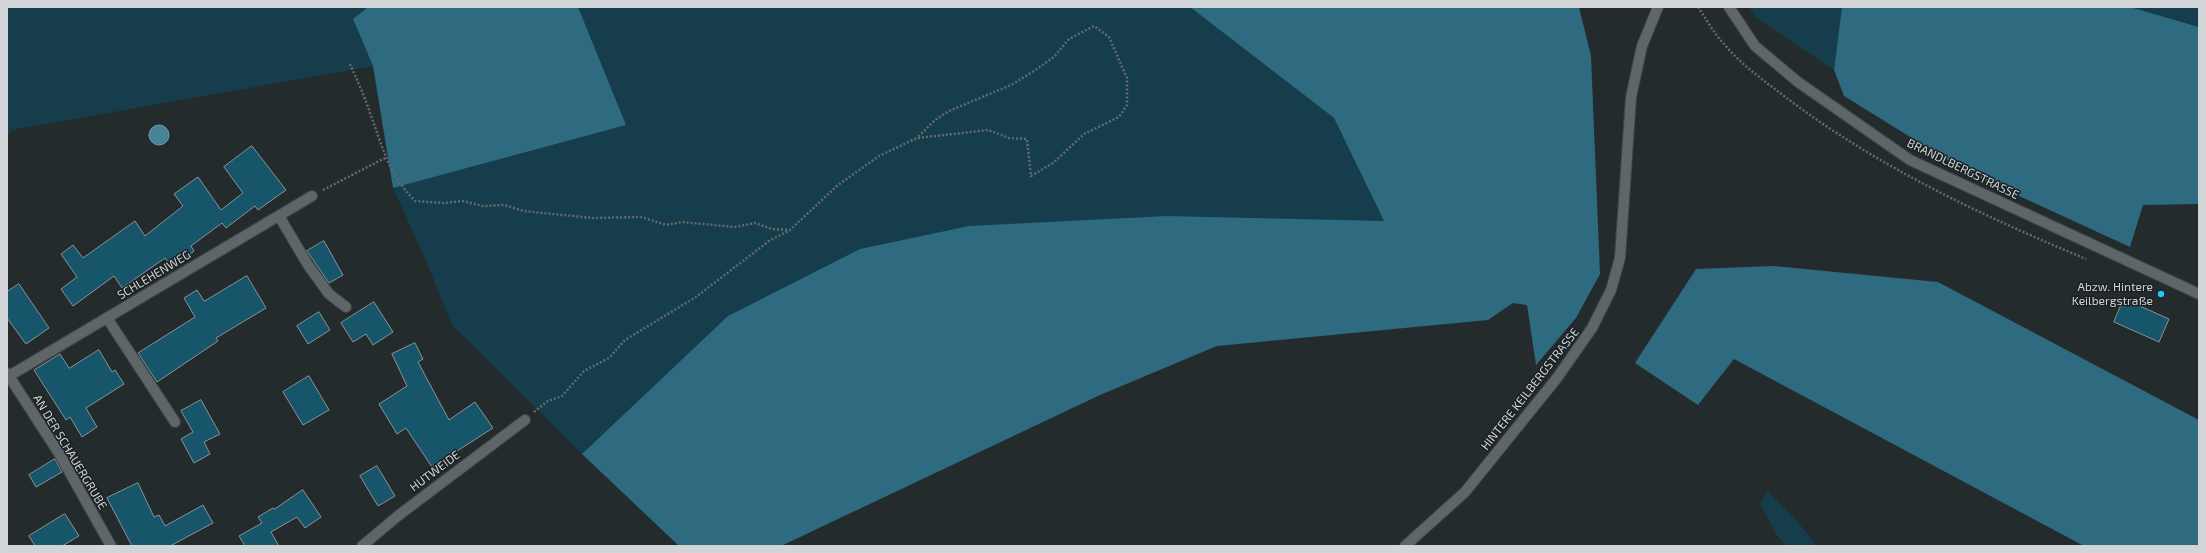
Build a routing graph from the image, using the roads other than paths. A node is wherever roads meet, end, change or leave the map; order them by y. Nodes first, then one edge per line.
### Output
1 (1658, 7) edge
2 (1729, 7) edge
3 (312, 196) road end
4 (279, 216) junction
5 (2199, 294) edge
6 (346, 307) dead end
7 (107, 318) junction
8 (8, 374) edge
9 (525, 420) road end
10 (174, 422) dead end
11 (110, 546) edge
12 (362, 546) edge
13 (1405, 546) edge

1 - 13 street, HINTERE KEILBERGSTRASSE
2 - 5 street, BRANDLBERGSTRASSE
3 - 4 street, SCHLEHENWEG
4 - 6 street
4 - 7 street, SCHLEHENWEG
7 - 8 street, SCHLEHENWEG
7 - 10 street
8 - 11 street, AN DER SCHAUERGRUBE
9 - 12 street, HUTWEIDE

